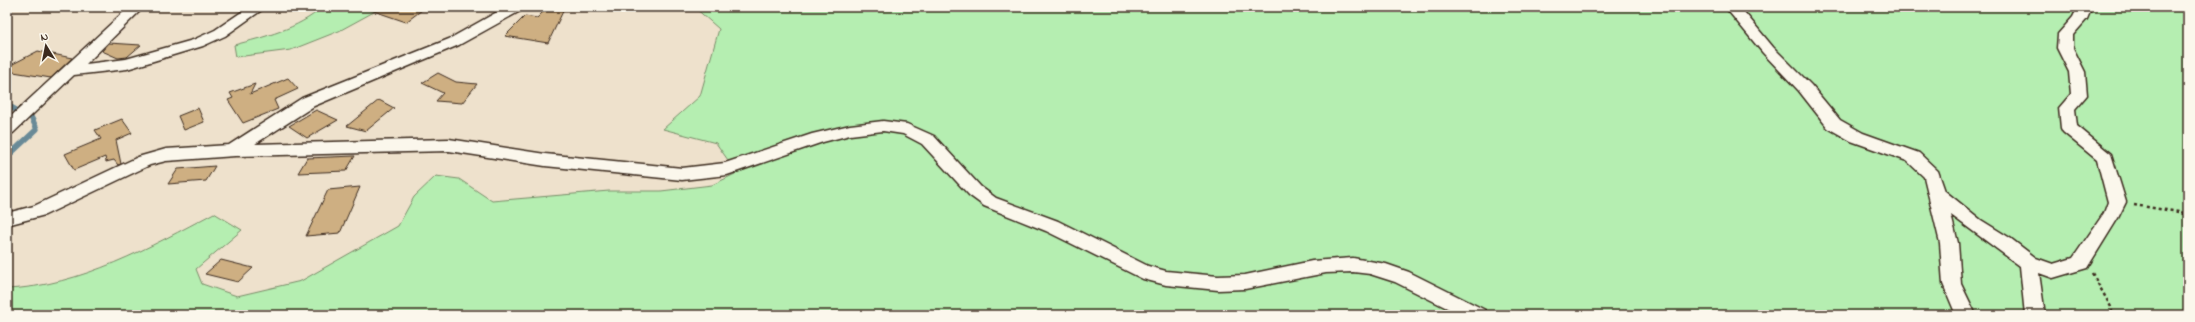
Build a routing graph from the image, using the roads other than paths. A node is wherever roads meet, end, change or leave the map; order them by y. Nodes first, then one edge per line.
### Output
1 (137, 7) edge
2 (259, 7) edge
3 (517, 7) edge
4 (1716, 7) edge
5 (2085, 7) edge
6 (1734, 10) edge
7 (72, 70) junction
8 (9, 123) edge
9 (235, 150) junction
10 (1937, 194) junction
11 (7, 219) edge
12 (2029, 263) junction
13 (1478, 315) edge
14 (1966, 315) edge
15 (2035, 315) edge

1 - 7 street
2 - 7 street
3 - 9 street
4 - 6 street
5 - 12 street
6 - 10 street
7 - 8 street
9 - 11 street
9 - 13 street
10 - 12 street
10 - 14 street
12 - 15 street

